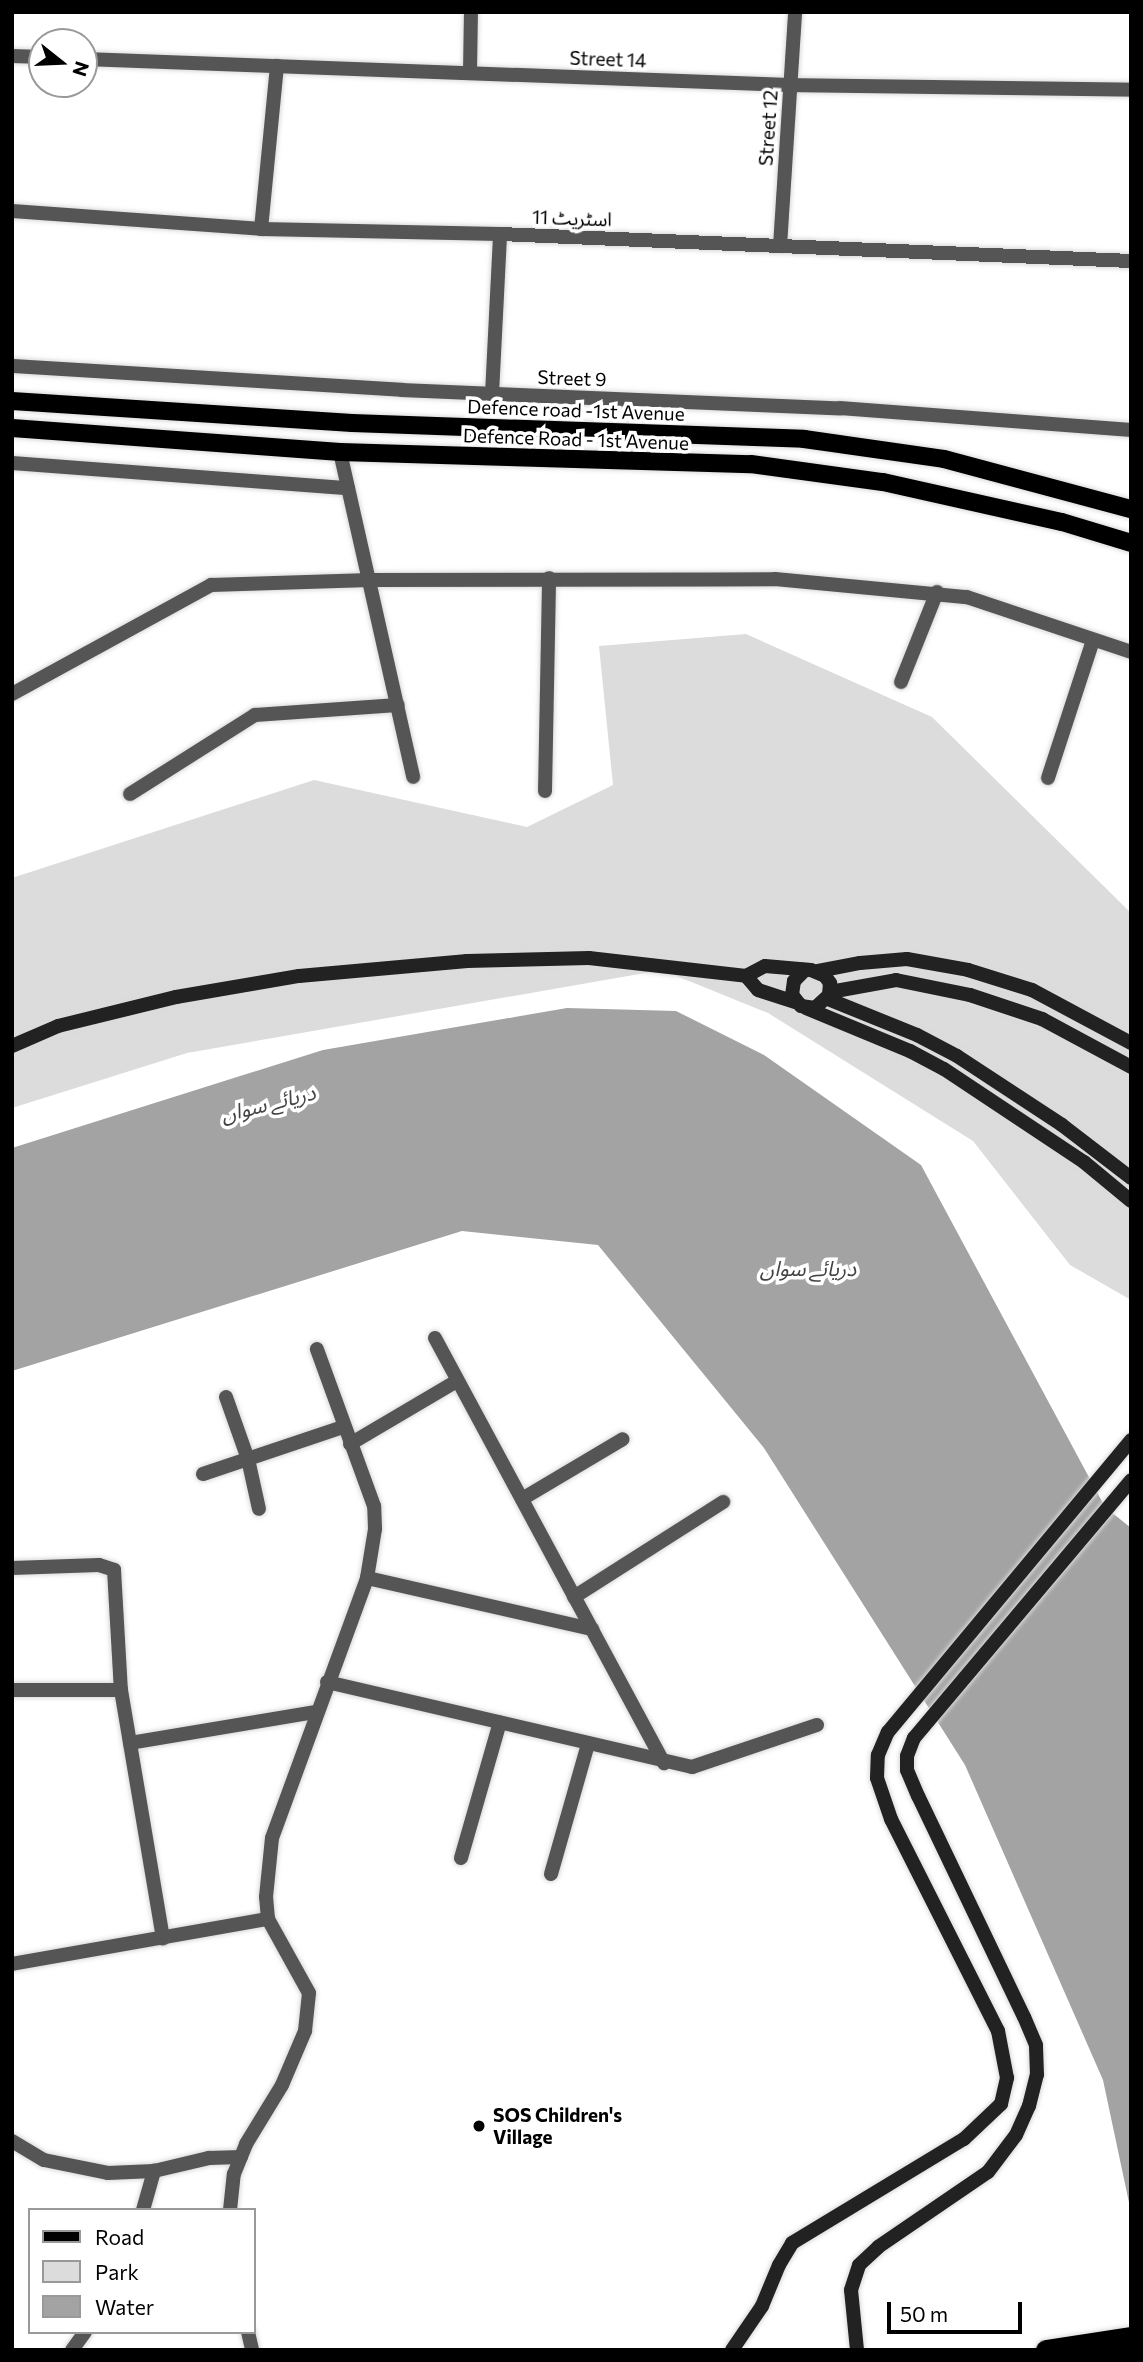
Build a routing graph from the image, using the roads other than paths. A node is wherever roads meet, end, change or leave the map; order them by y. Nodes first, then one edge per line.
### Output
1 (471, 12) edge
2 (796, 12) edge
3 (98, 60) edge
4 (277, 66) junction
5 (470, 73) junction
6 (790, 85) junction
7 (1131, 90) edge
8 (12, 211) edge
9 (261, 229) junction
10 (500, 234) junction
11 (780, 246) junction
12 (1131, 261) edge
13 (12, 366) edge
14 (492, 394) junction
15 (12, 401) edge
16 (452, 426) junction
17 (12, 428) edge
18 (1131, 430) edge
19 (340, 452) junction
20 (448, 456) junction
21 (12, 463) edge
22 (348, 488) junction
23 (1131, 509) edge
24 (1131, 543) edge
25 (549, 578) junction
26 (370, 580) junction
27 (937, 592) junction
28 (1093, 640) junction
29 (1131, 652) edge
30 (901, 682) dead end
31 (12, 694) edge
32 (398, 705) junction
33 (413, 777) dead end
34 (1048, 778) dead end
35 (545, 791) dead end
36 (130, 794) dead end
37 (811, 971) junction
38 (746, 976) junction
39 (829, 995) junction
40 (801, 1005) junction
41 (1131, 1043) edge
42 (12, 1046) edge
43 (1131, 1066) edge
44 (1131, 1178) edge
45 (1131, 1201) edge
46 (435, 1338) dead end
47 (317, 1349) dead end
48 (457, 1381) junction
49 (226, 1397) dead end
50 (343, 1427) junction
51 (623, 1439) dead end
52 (1131, 1440) edge
53 (350, 1444) junction
54 (248, 1459) junction
55 (203, 1474) dead end
56 (1131, 1480) edge
57 (522, 1499) junction
58 (723, 1502) dead end
59 (259, 1509) dead end
60 (12, 1568) edge
61 (367, 1578) junction
62 (574, 1597) junction
63 (592, 1629) junction
64 (327, 1682) junction
65 (12, 1690) edge
66 (121, 1690) junction
67 (316, 1713) junction
68 (500, 1722) junction
69 (817, 1725) dead end
70 (130, 1742) junction
71 (588, 1744) junction
72 (664, 1763) junction
73 (461, 1858) dead end
74 (551, 1874) dead end
75 (268, 1919) junction
76 (163, 1938) junction
77 (12, 1964) edge
78 (12, 2141) edge
79 (241, 2157) junction
80 (154, 2171) junction
81 (144, 2208) edge
82 (230, 2208) edge
83 (84, 2334) edge
84 (1131, 2337) edge
85 (72, 2350) edge
86 (732, 2350) edge
87 (857, 2350) edge
88 (1046, 2350) edge

1 - 5 street
2 - 6 street, Street 12
3 - 4 street, Street 14
4 - 5 street, Street 14
4 - 9 street
5 - 6 street, Street 14
6 - 7 street, Street 14
6 - 11 street, Street 12
8 - 9 street, اسٹریٹ 11
9 - 10 street, اسٹریٹ 11
10 - 11 street, اسٹریٹ 11
10 - 14 street
11 - 12 street, اسٹریٹ 11
13 - 14 street, Street 9
14 - 18 street, Street 9
15 - 16 main road, Defence road -1st Avenue
16 - 20 main road
16 - 23 main road, Defence road -1st Avenue
17 - 19 main road, Defence Road - 1st Avenue
19 - 20 main road, Defence Road - 1st Avenue
19 - 22 street
20 - 24 main road, Defence Road - 1st Avenue
21 - 22 street
22 - 26 street
25 - 26 street
25 - 27 street
25 - 35 street
26 - 31 street
26 - 32 street
27 - 28 street
27 - 30 street
28 - 29 street
28 - 34 street
32 - 33 street
32 - 36 street
37 - 38 main road
37 - 39 main road
37 - 40 main road
37 - 41 main road
38 - 40 main road
38 - 42 main road
39 - 40 main road
39 - 43 main road
39 - 44 main road
40 - 45 main road
46 - 48 street
47 - 50 street
48 - 53 street
48 - 57 street
49 - 54 street
50 - 53 street
50 - 54 street
51 - 57 street
52 - 86 main road
53 - 61 street
54 - 55 street
54 - 59 street
56 - 87 main road
57 - 62 street
58 - 62 street
60 - 66 street
61 - 63 street
61 - 64 street
62 - 63 street
63 - 72 street
64 - 67 street
64 - 68 street
65 - 66 street
66 - 70 street
67 - 70 street
67 - 75 street
68 - 71 street
68 - 73 street
69 - 72 street
70 - 76 street
71 - 72 street
71 - 74 street
75 - 76 street
75 - 79 street
76 - 77 street
78 - 80 street
79 - 80 street
79 - 82 street
80 - 81 street
83 - 85 street
84 - 88 highway

